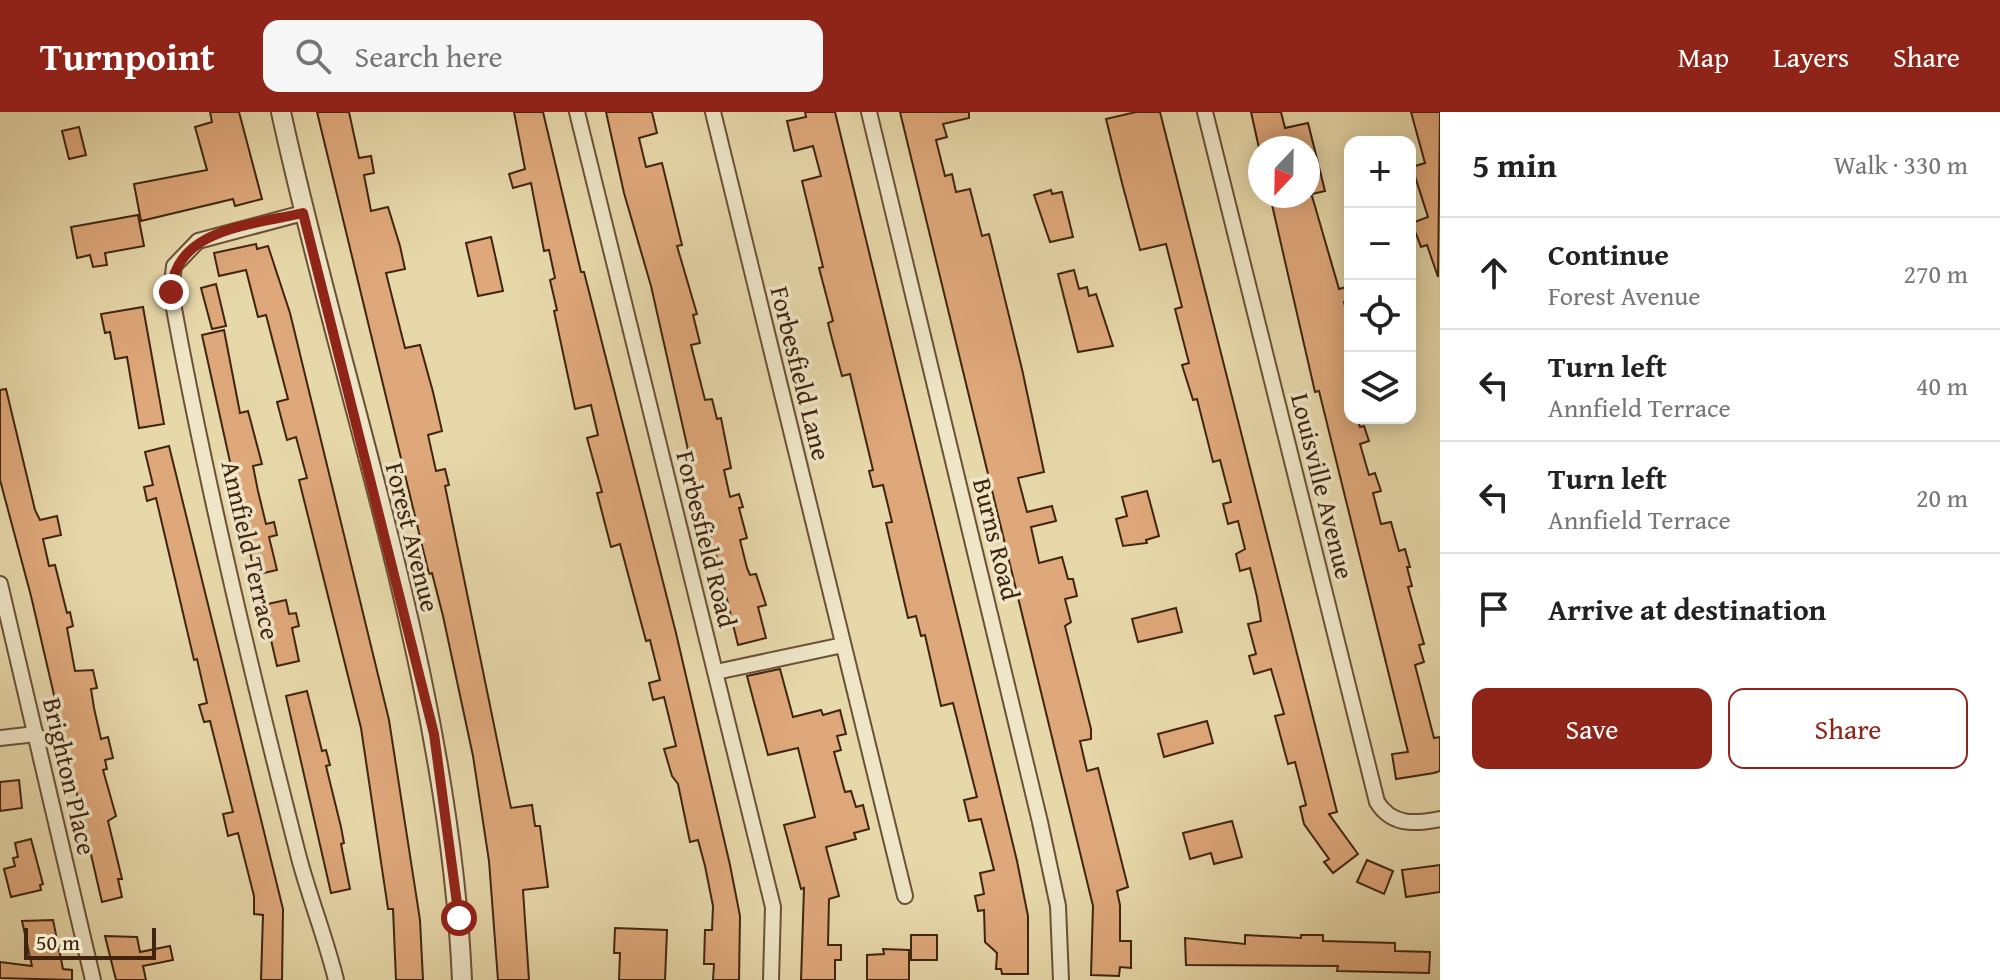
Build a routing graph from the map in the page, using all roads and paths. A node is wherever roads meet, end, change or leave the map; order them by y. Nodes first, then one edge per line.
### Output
1 (281, 112) edge
2 (577, 112) edge
3 (713, 112) edge
4 (869, 112) edge
5 (1205, 112) edge
6 (303, 213) junction
7 (0, 584) edge
8 (843, 645) junction
9 (716, 672) junction
10 (36, 734) junction
11 (0, 738) edge
12 (1440, 819) edge
13 (905, 896) dead end
14 (93, 980) edge
15 (336, 980) edge
16 (462, 980) edge
17 (771, 980) edge
18 (1061, 980) edge

1 - 6 street, Forest Avenue
2 - 9 street, Forbesfield Road
3 - 8 street, Forbesfield Lane
4 - 18 street, Burns Road
5 - 12 street, Louisville Avenue
6 - 15 street, Annfield Terrace
6 - 16 street, Forest Avenue
7 - 10 street, Brighton Place
8 - 9 street
8 - 13 street, Forbesfield Lane
9 - 17 street, Forbesfield Road
10 - 11 street
10 - 14 street, Brighton Place

